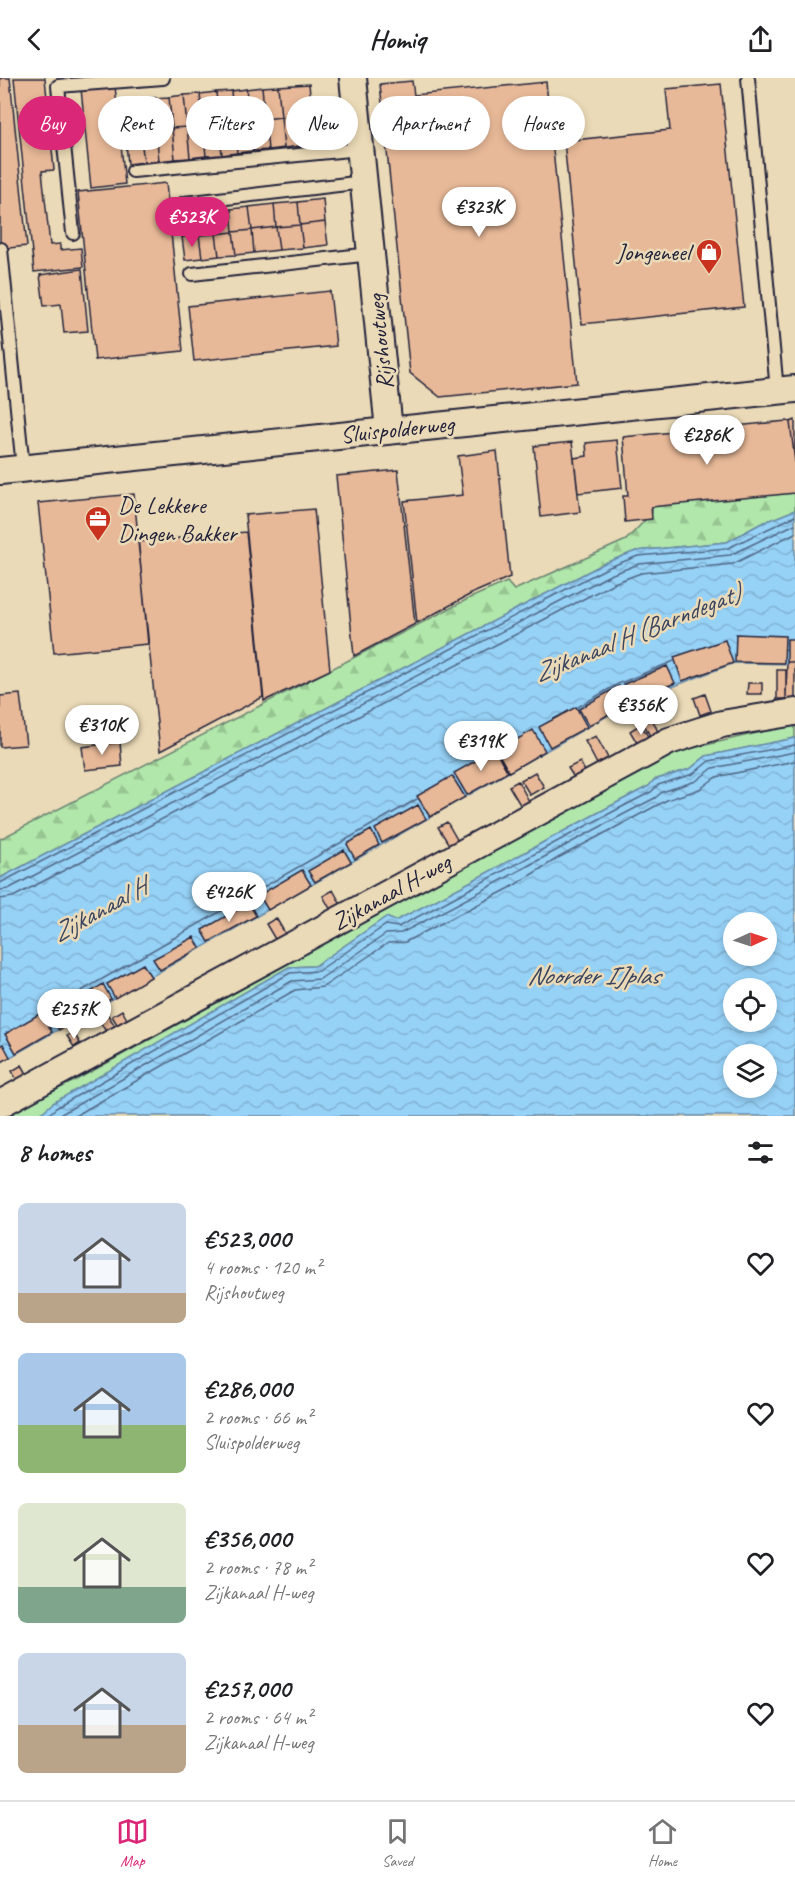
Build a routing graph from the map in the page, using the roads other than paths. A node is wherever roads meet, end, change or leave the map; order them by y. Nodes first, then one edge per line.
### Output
1 (163, 78) edge
2 (353, 78) edge
3 (747, 78) edge
4 (360, 149) junction
5 (133, 171) dead end
6 (364, 182) junction
7 (184, 202) dead end
8 (73, 233) dead end
9 (1, 249) edge
10 (371, 254) junction
11 (192, 274) dead end
12 (6, 354) edge
13 (786, 390) edge
14 (389, 430) junction
15 (11, 470) edge
16 (795, 712) edge
17 (0, 1104) edge

1 - 8 lane
2 - 4 street, Rijshoutweg
3 - 13 lane
4 - 5 lane
4 - 6 street, Rijshoutweg
6 - 7 lane
6 - 10 street, Rijshoutweg
9 - 12 lane
10 - 11 lane
10 - 14 street, Rijshoutweg
12 - 15 lane
13 - 14 street, Sluispolderweg
14 - 15 street, Sluispolderweg
16 - 17 street, Zijkanaal H-weg

